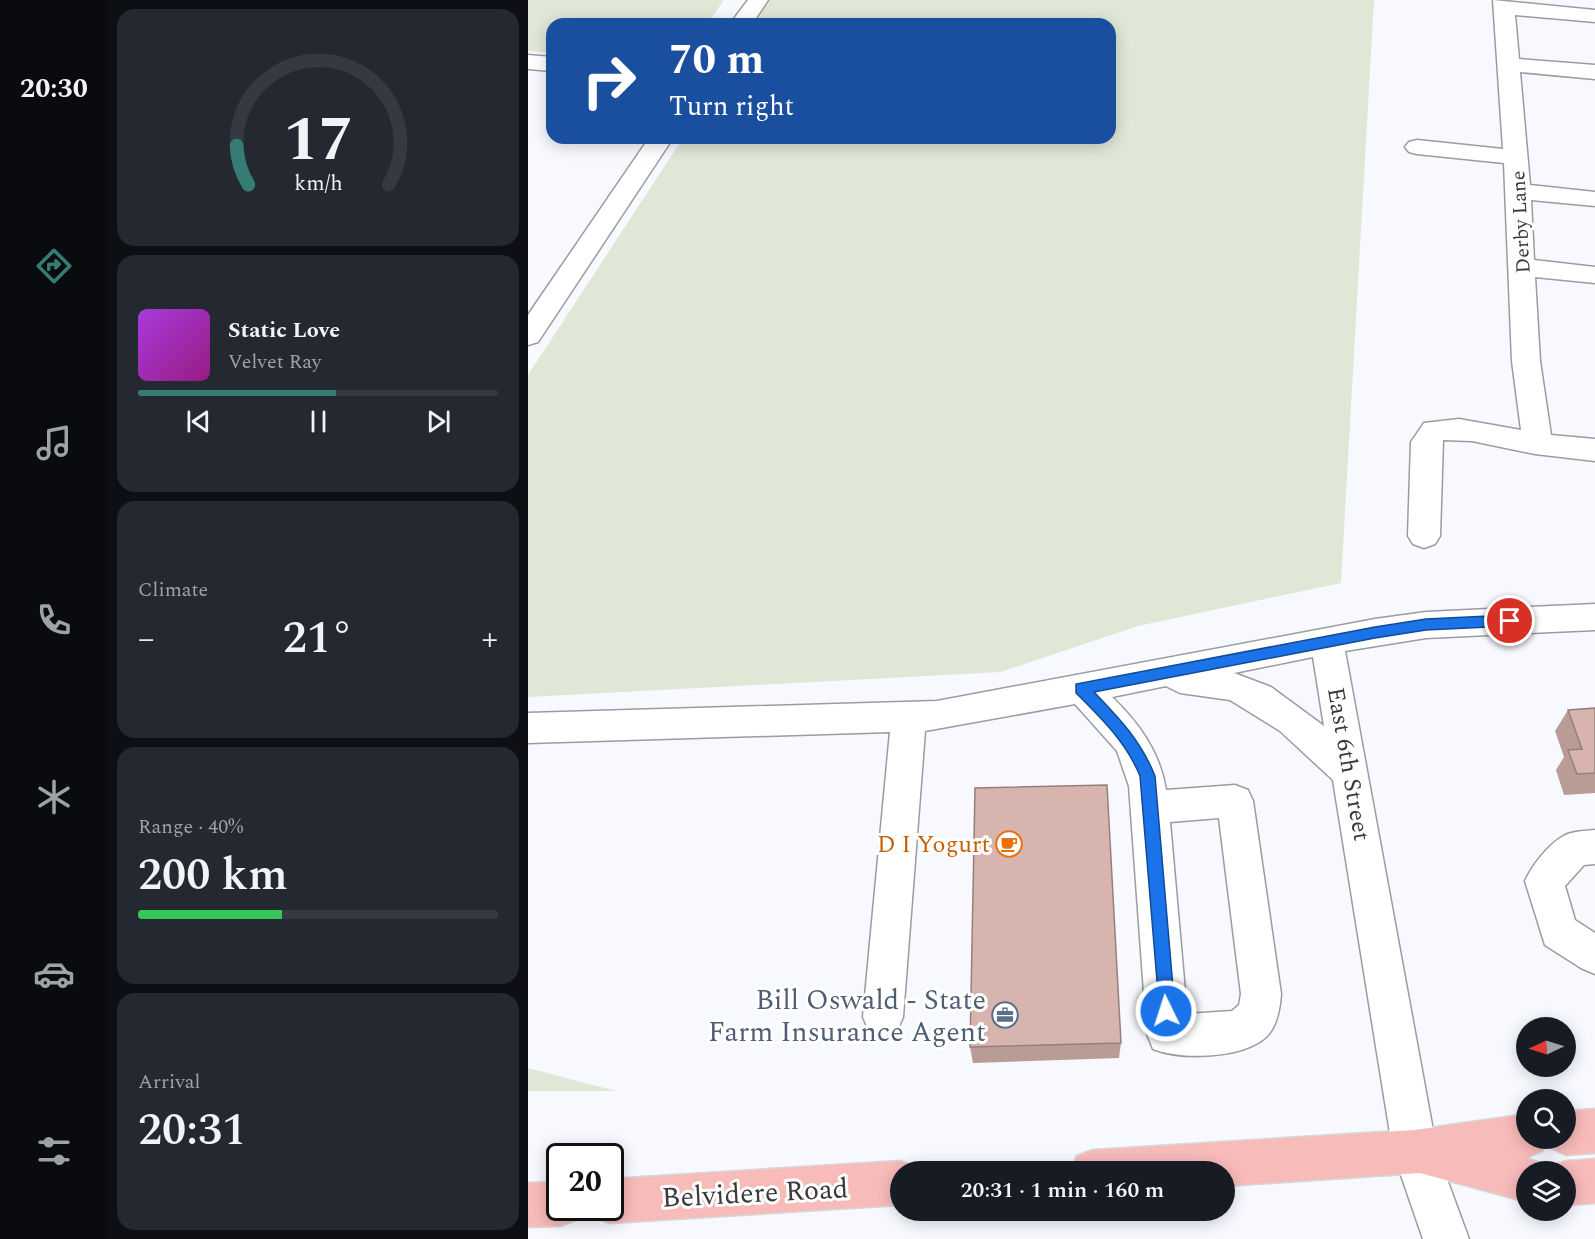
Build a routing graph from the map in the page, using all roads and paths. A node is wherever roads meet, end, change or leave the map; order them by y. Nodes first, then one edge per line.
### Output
1 (758, 0) edge
2 (1503, 4) edge
3 (1595, 16) edge
4 (745, 18) edge
5 (528, 62) edge
6 (546, 64) edge
7 (1510, 65) junction
8 (1595, 72) edge
9 (657, 144) edge
10 (1417, 147) dead end
11 (1516, 157) junction
12 (1518, 191) junction
13 (1595, 199) edge
14 (1523, 267) junction
15 (1595, 275) edge
16 (528, 336) edge
17 (1538, 443) junction
18 (1595, 450) edge
19 (1424, 536) dead end
20 (1595, 617) edge
21 (1327, 642) junction
22 (1148, 676) junction
23 (1081, 688) junction
24 (909, 717) junction
25 (528, 728) edge
26 (1352, 775) junction
27 (1150, 807) junction
28 (1595, 847) edge
29 (1595, 955) edge
30 (883, 1017) dead end
31 (1595, 1131) edge
32 (1576, 1132) edge
33 (1516, 1138) edge
34 (1415, 1152) junction
35 (1235, 1163) edge
36 (1516, 1177) edge
37 (1595, 1181) edge
38 (1576, 1182) edge
39 (890, 1184) edge
40 (624, 1199) edge
41 (546, 1204) edge
42 (528, 1205) edge
43 (1446, 1239) edge

1 - 4 street
2 - 3 street
2 - 7 street, Derby Lane
5 - 6 street
7 - 8 street
7 - 11 street, Derby Lane
9 - 16 street
10 - 11 street
11 - 12 street, Derby Lane
12 - 13 street
12 - 14 street, Derby Lane
14 - 15 street
14 - 17 street, Derby Lane
17 - 18 street
17 - 19 street
20 - 21 street
21 - 22 street
21 - 26 street, East 6th Street
22 - 23 street
22 - 26 street
23 - 24 street
23 - 27 street
24 - 25 street
24 - 30 street
26 - 34 street, East 6th Street
27 - 27 street
28 - 29 street
31 - 32 main road
33 - 34 main road
34 - 35 main road
34 - 36 main road
34 - 43 street, East 6th Street
37 - 38 main road
39 - 40 main road, Belvidere Road
41 - 42 main road

